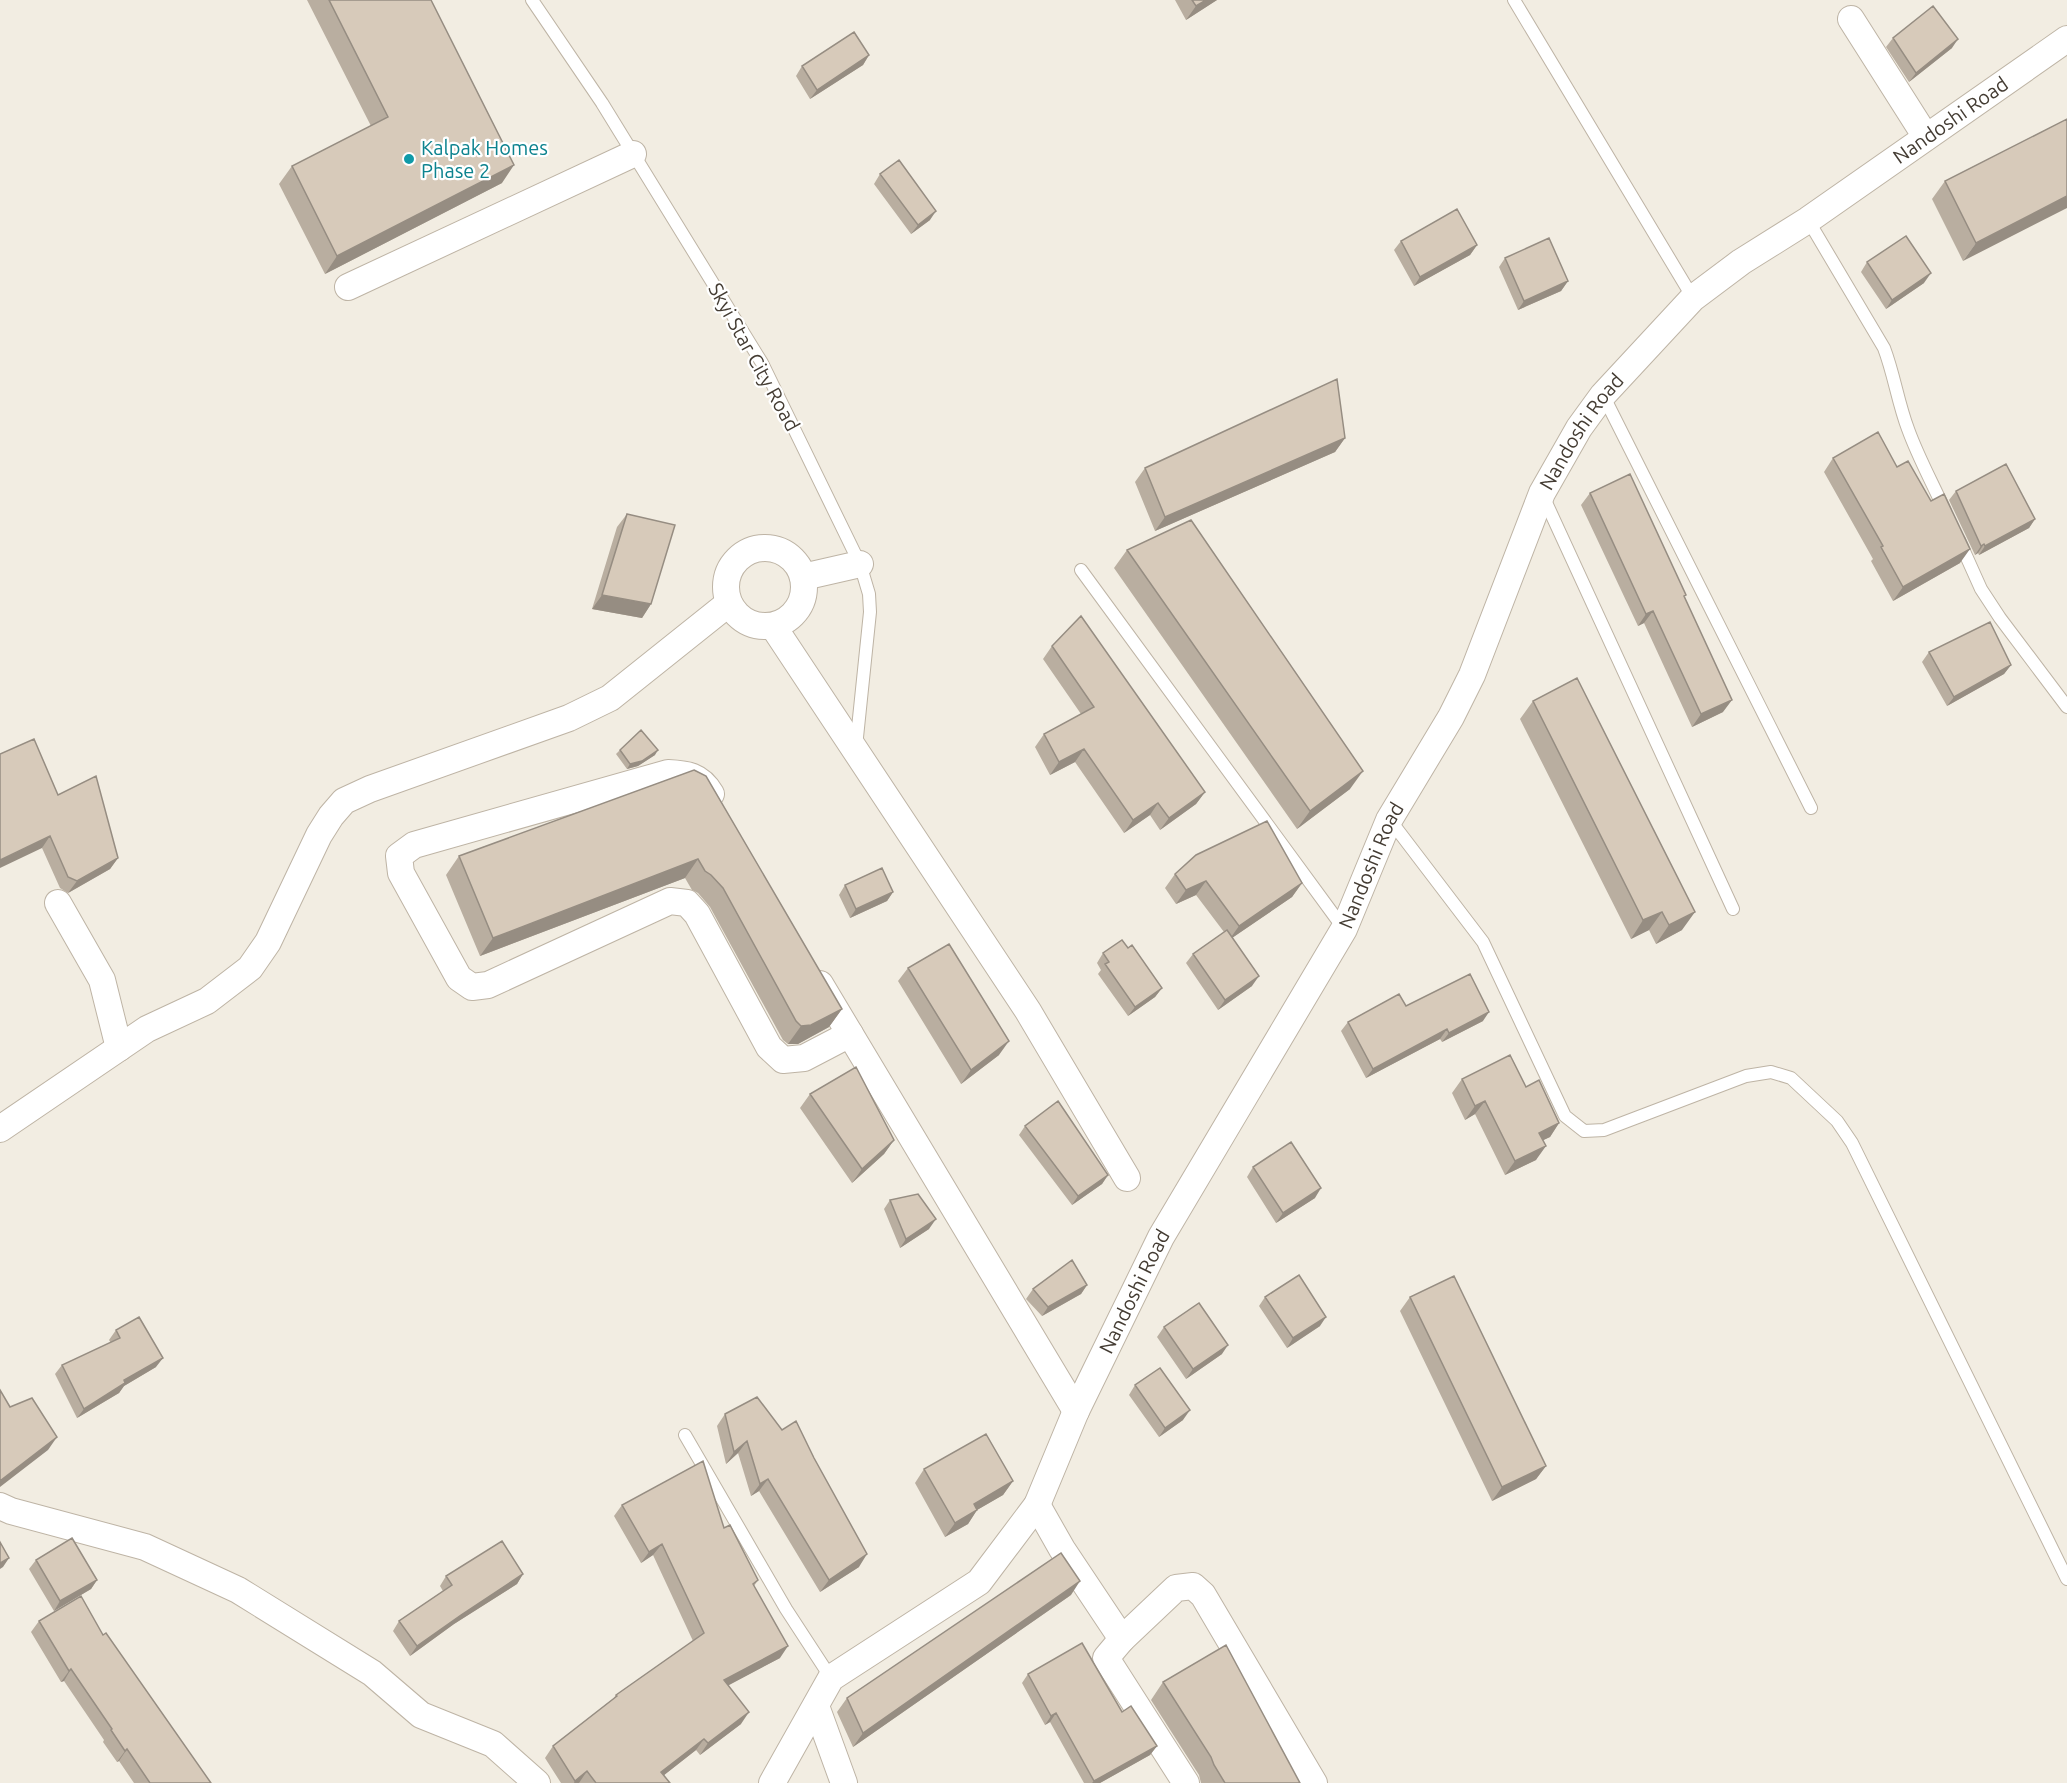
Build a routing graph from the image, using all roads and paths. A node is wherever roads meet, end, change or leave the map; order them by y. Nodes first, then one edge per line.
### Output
1 (532, 0) edge
2 (1514, 0) edge
3 (1851, 19) dead end
4 (2067, 39) edge
5 (1926, 137) junction
6 (633, 154) junction
7 (1808, 220) junction
8 (348, 287) dead end
9 (1693, 298) junction
10 (1604, 395) junction
11 (1542, 493) junction
12 (860, 564) junction
13 (1081, 570) dead end
14 (803, 577) junction
15 (729, 603) junction
16 (773, 626) junction
17 (2067, 707) edge
18 (856, 750) junction
19 (1811, 808) dead end
20 (724, 817) edge
21 (1389, 820) junction
22 (58, 903) dead end
23 (1733, 909) dead end
24 (1344, 929) junction
25 (807, 962) edge
26 (850, 1034) junction
27 (119, 1048) junction
28 (0, 1129) edge
29 (1127, 1178) dead end
30 (1076, 1411) junction
31 (685, 1435) dead end
32 (1036, 1505) junction
33 (0, 1506) edge
34 (2067, 1579) edge
35 (1122, 1639) junction
36 (831, 1678) junction
37 (816, 1706) junction
38 (537, 1783) edge
39 (772, 1783) edge
40 (844, 1783) edge
41 (1186, 1783) edge
42 (1314, 1783) edge

1 - 6 lane, Skyi Star City Road
2 - 9 lane
3 - 5 street
4 - 5 street, Nandoshi Road
5 - 7 street, Nandoshi Road
6 - 8 street
6 - 12 lane, Skyi Star City Road
7 - 9 street, Nandoshi Road
7 - 17 lane
9 - 10 street, Nandoshi Road
10 - 11 street, Nandoshi Road
10 - 19 lane
11 - 21 street, Nandoshi Road
11 - 23 lane
12 - 14 street
12 - 18 lane, Skyi Star City Road
13 - 24 lane
14 - 15 street
14 - 16 street
15 - 16 street
15 - 27 street
16 - 18 street
18 - 29 street
20 - 26 street
21 - 24 street, Nandoshi Road
21 - 34 lane
22 - 27 street
24 - 30 street, Nandoshi Road
25 - 26 street
26 - 30 street
27 - 28 street
30 - 32 street, Nandoshi Road
31 - 36 lane
32 - 35 street
32 - 36 street, Nandoshi Road
33 - 38 street
35 - 41 street
35 - 42 street
36 - 37 street, Nandoshi Road
37 - 39 street, Nandoshi Road
37 - 40 street

